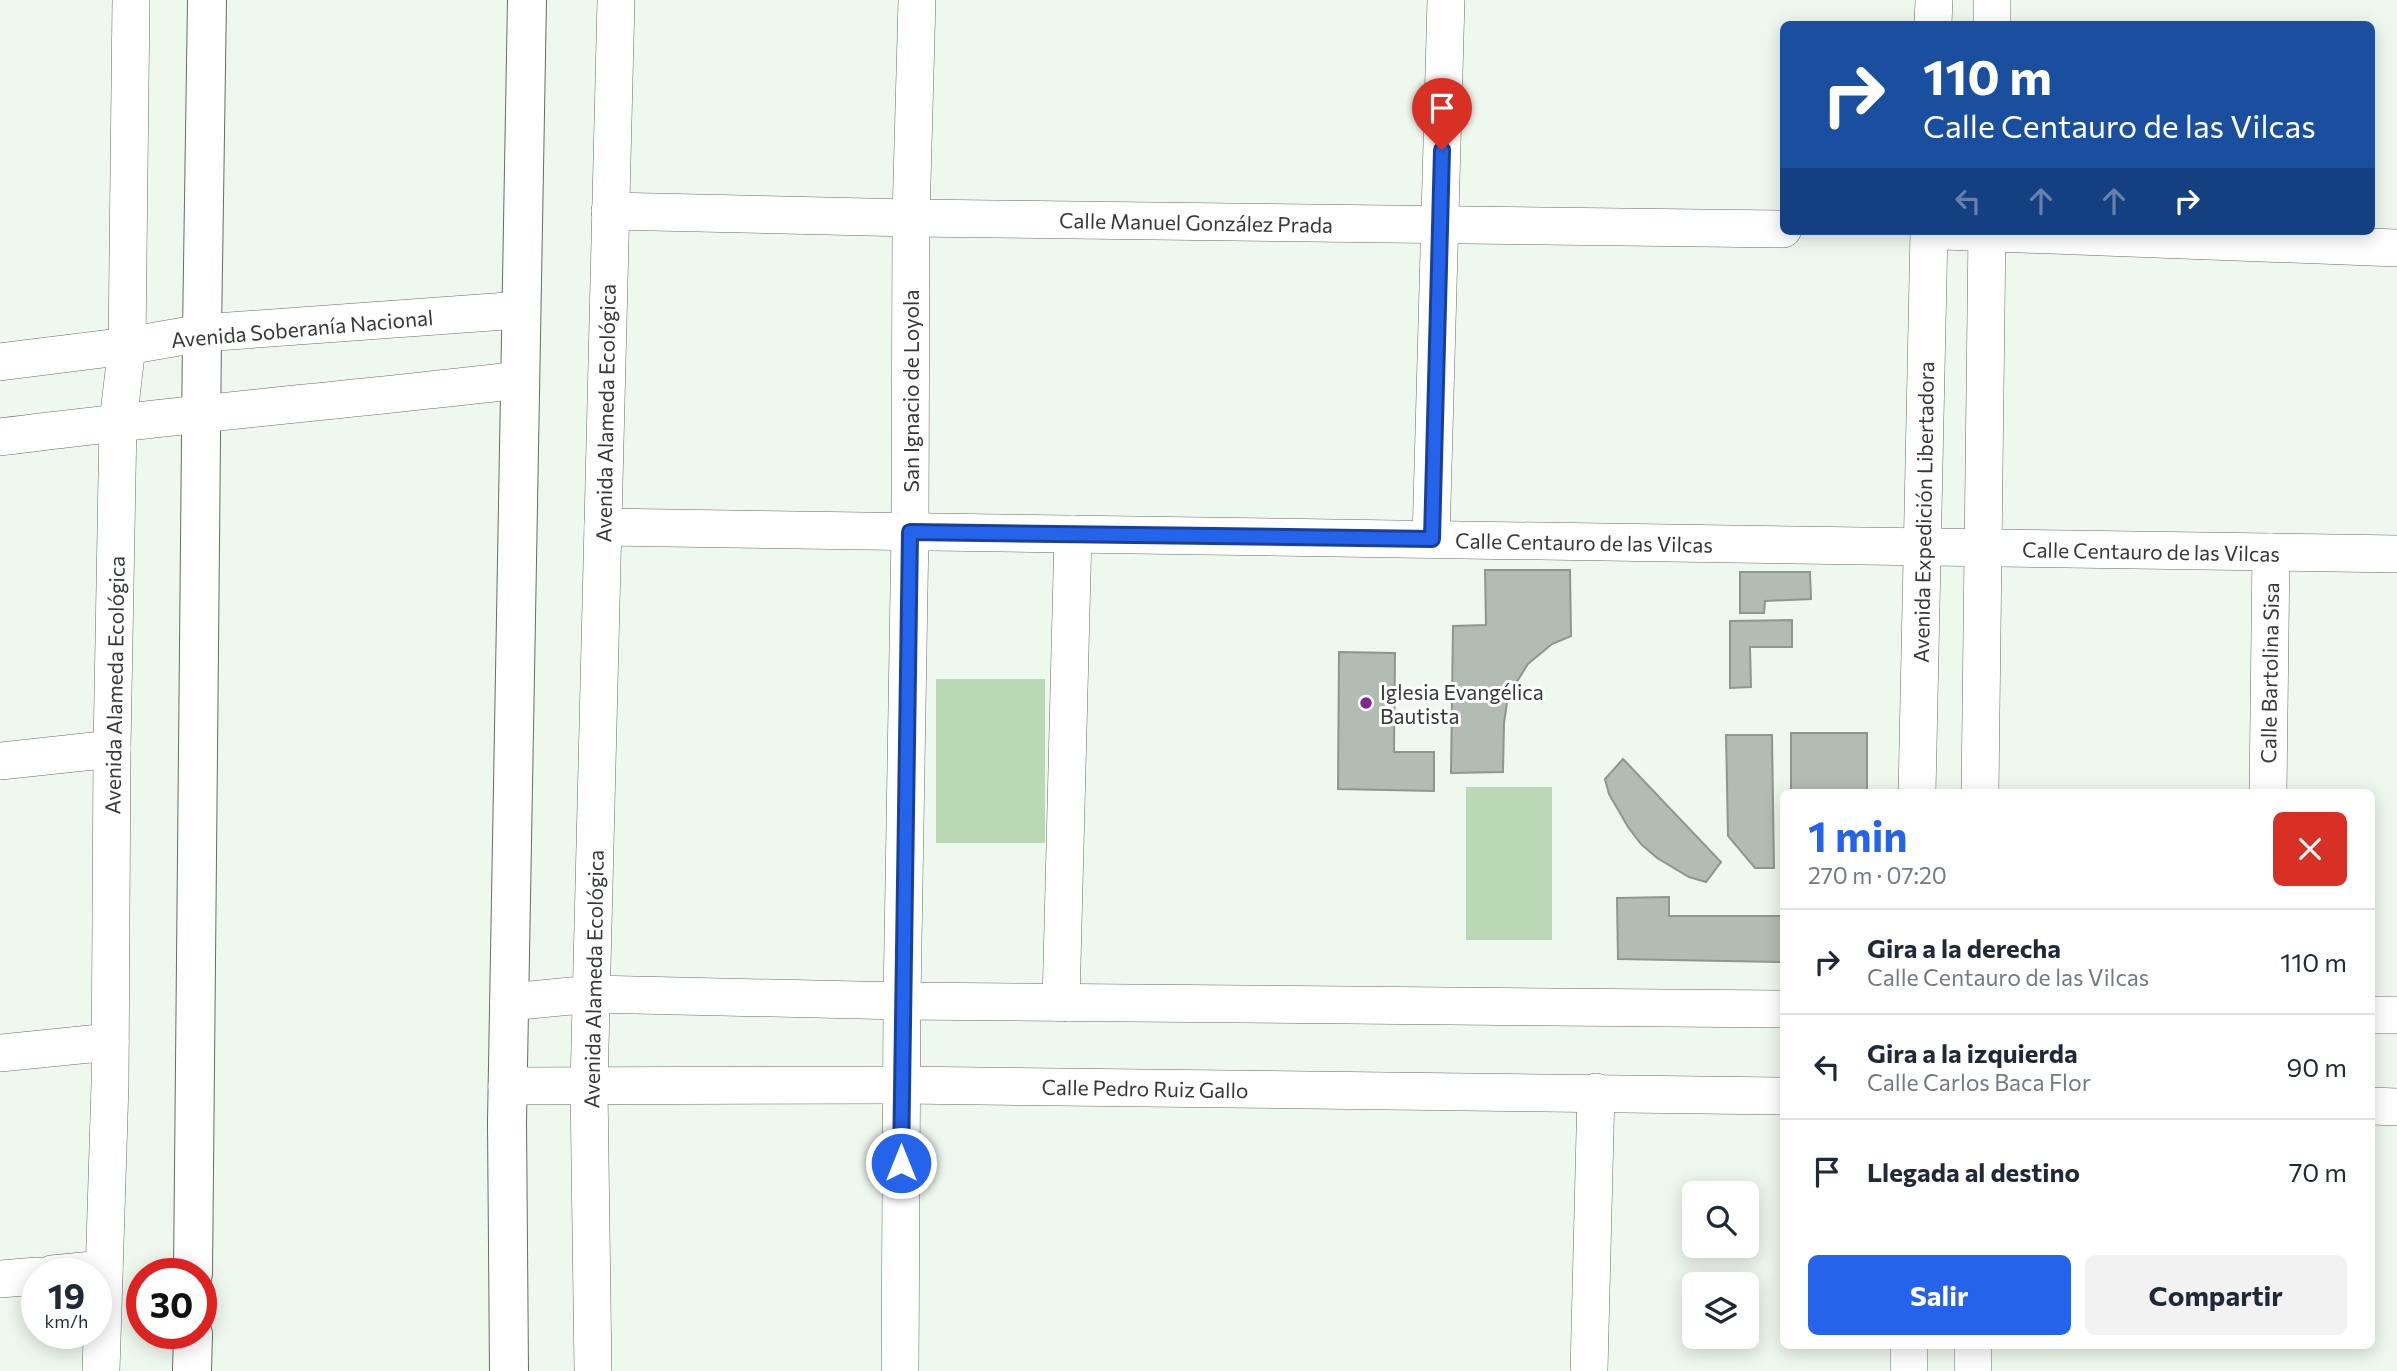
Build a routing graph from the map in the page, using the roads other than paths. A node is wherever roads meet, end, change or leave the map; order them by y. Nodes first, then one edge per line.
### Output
1 (131, 0) edge
2 (207, 0) edge
3 (527, 0) edge
4 (616, 0) edge
5 (917, 0) edge
6 (1446, 0) edge
7 (1934, 0) edge
8 (1992, 0) edge
9 (1933, 21) edge
10 (1992, 21) edge
11 (610, 211) junction
12 (911, 218) junction
13 (1441, 225) junction
14 (1780, 229) edge
15 (1929, 235) edge
16 (1987, 235) edge
17 (2083, 235) edge
18 (2397, 248) edge
19 (521, 310) junction
20 (202, 333) junction
21 (127, 346) junction
22 (0, 362) edge
23 (519, 380) junction
24 (202, 416) junction
25 (118, 422) junction
26 (0, 437) edge
27 (603, 527) junction
28 (910, 532) junction
29 (1073, 534) junction
30 (1432, 539) junction
31 (1922, 548) junction
32 (1984, 548) junction
33 (2271, 552) junction
34 (2397, 554) edge
35 (112, 749) junction
36 (0, 761) edge
37 (1917, 789) edge
38 (1980, 789) edge
39 (2268, 789) edge
40 (592, 994) junction
41 (902, 1001) junction
42 (509, 1002) junction
43 (1062, 1003) junction
44 (1780, 1009) edge
45 (2375, 1015) edge
46 (2397, 1015) edge
47 (110, 1042) junction
48 (0, 1052) edge
49 (902, 1085) junction
50 (507, 1086) junction
51 (589, 1087) junction
52 (1596, 1092) junction
53 (1780, 1096) edge
54 (2375, 1106) edge
55 (2397, 1107) edge
56 (104, 1258) edge
57 (193, 1258) edge
58 (21, 1277) edge
59 (0, 1279) edge
60 (102, 1349) edge
61 (193, 1349) edge
62 (1909, 1349) edge
63 (1973, 1349) edge
64 (101, 1371) edge
65 (192, 1371) edge
66 (509, 1371) edge
67 (593, 1371) edge
68 (900, 1371) edge
69 (1589, 1371) edge
70 (1909, 1371) edge
71 (1973, 1371) edge

1 - 21 street, Avenida Alameda Ecológica
2 - 20 main road
3 - 19 main road
4 - 11 street, Avenida Alameda Ecológica
5 - 12 street, San Ignacio de Loyola
6 - 13 street
7 - 9 street
8 - 10 street
11 - 12 street, Calle Manuel González Prada
11 - 27 street, Avenida Alameda Ecológica
12 - 13 street, Calle Manuel González Prada
12 - 28 street, San Ignacio de Loyola
13 - 14 street, Calle Manuel González Prada
13 - 30 street
15 - 31 street, Avenida Expedición Libertadora
16 - 32 street
17 - 18 street
19 - 20 street, Avenida Soberanía Nacional
19 - 23 main road
20 - 21 street, Avenida Soberanía Nacional
20 - 24 main road
21 - 22 street, Avenida Soberanía Nacional
21 - 25 street, Avenida Alameda Ecológica
23 - 24 street
23 - 42 main road
24 - 25 street
24 - 57 main road
25 - 26 street
25 - 35 street, Avenida Alameda Ecológica
27 - 28 street, Calle Centauro de las Vilcas
27 - 40 street, Avenida Alameda Ecológica
28 - 29 street, Calle Centauro de las Vilcas
28 - 41 street, San Ignacio de Loyola
29 - 30 street, Calle Centauro de las Vilcas
29 - 43 street
30 - 31 street, Calle Centauro de las Vilcas
31 - 32 street, Calle Centauro de las Vilcas
31 - 37 street, Avenida Expedición Libertadora
32 - 33 street, Calle Centauro de las Vilcas
32 - 38 street
33 - 34 street, Calle Centauro de las Vilcas
33 - 39 street, Calle Bartolina Sisa
35 - 36 street
35 - 47 street, Avenida Alameda Ecológica
40 - 41 street
40 - 42 street
40 - 51 street, Avenida Alameda Ecológica
41 - 43 street
41 - 49 street, San Ignacio de Loyola
42 - 50 main road
43 - 44 street
45 - 46 street
47 - 48 street
47 - 56 street, Avenida Alameda Ecológica
49 - 51 street, Calle Pedro Ruiz Gallo
49 - 52 street, Calle Pedro Ruiz Gallo
49 - 68 street, San Ignacio de Loyola
50 - 51 street, Calle Pedro Ruiz Gallo
50 - 66 main road
51 - 67 street, Avenida Alameda Ecológica
52 - 53 street, Calle Pedro Ruiz Gallo
52 - 69 street
54 - 55 street
58 - 59 street
60 - 64 street, Avenida Alameda Ecológica
61 - 65 main road
62 - 70 street
63 - 71 street

